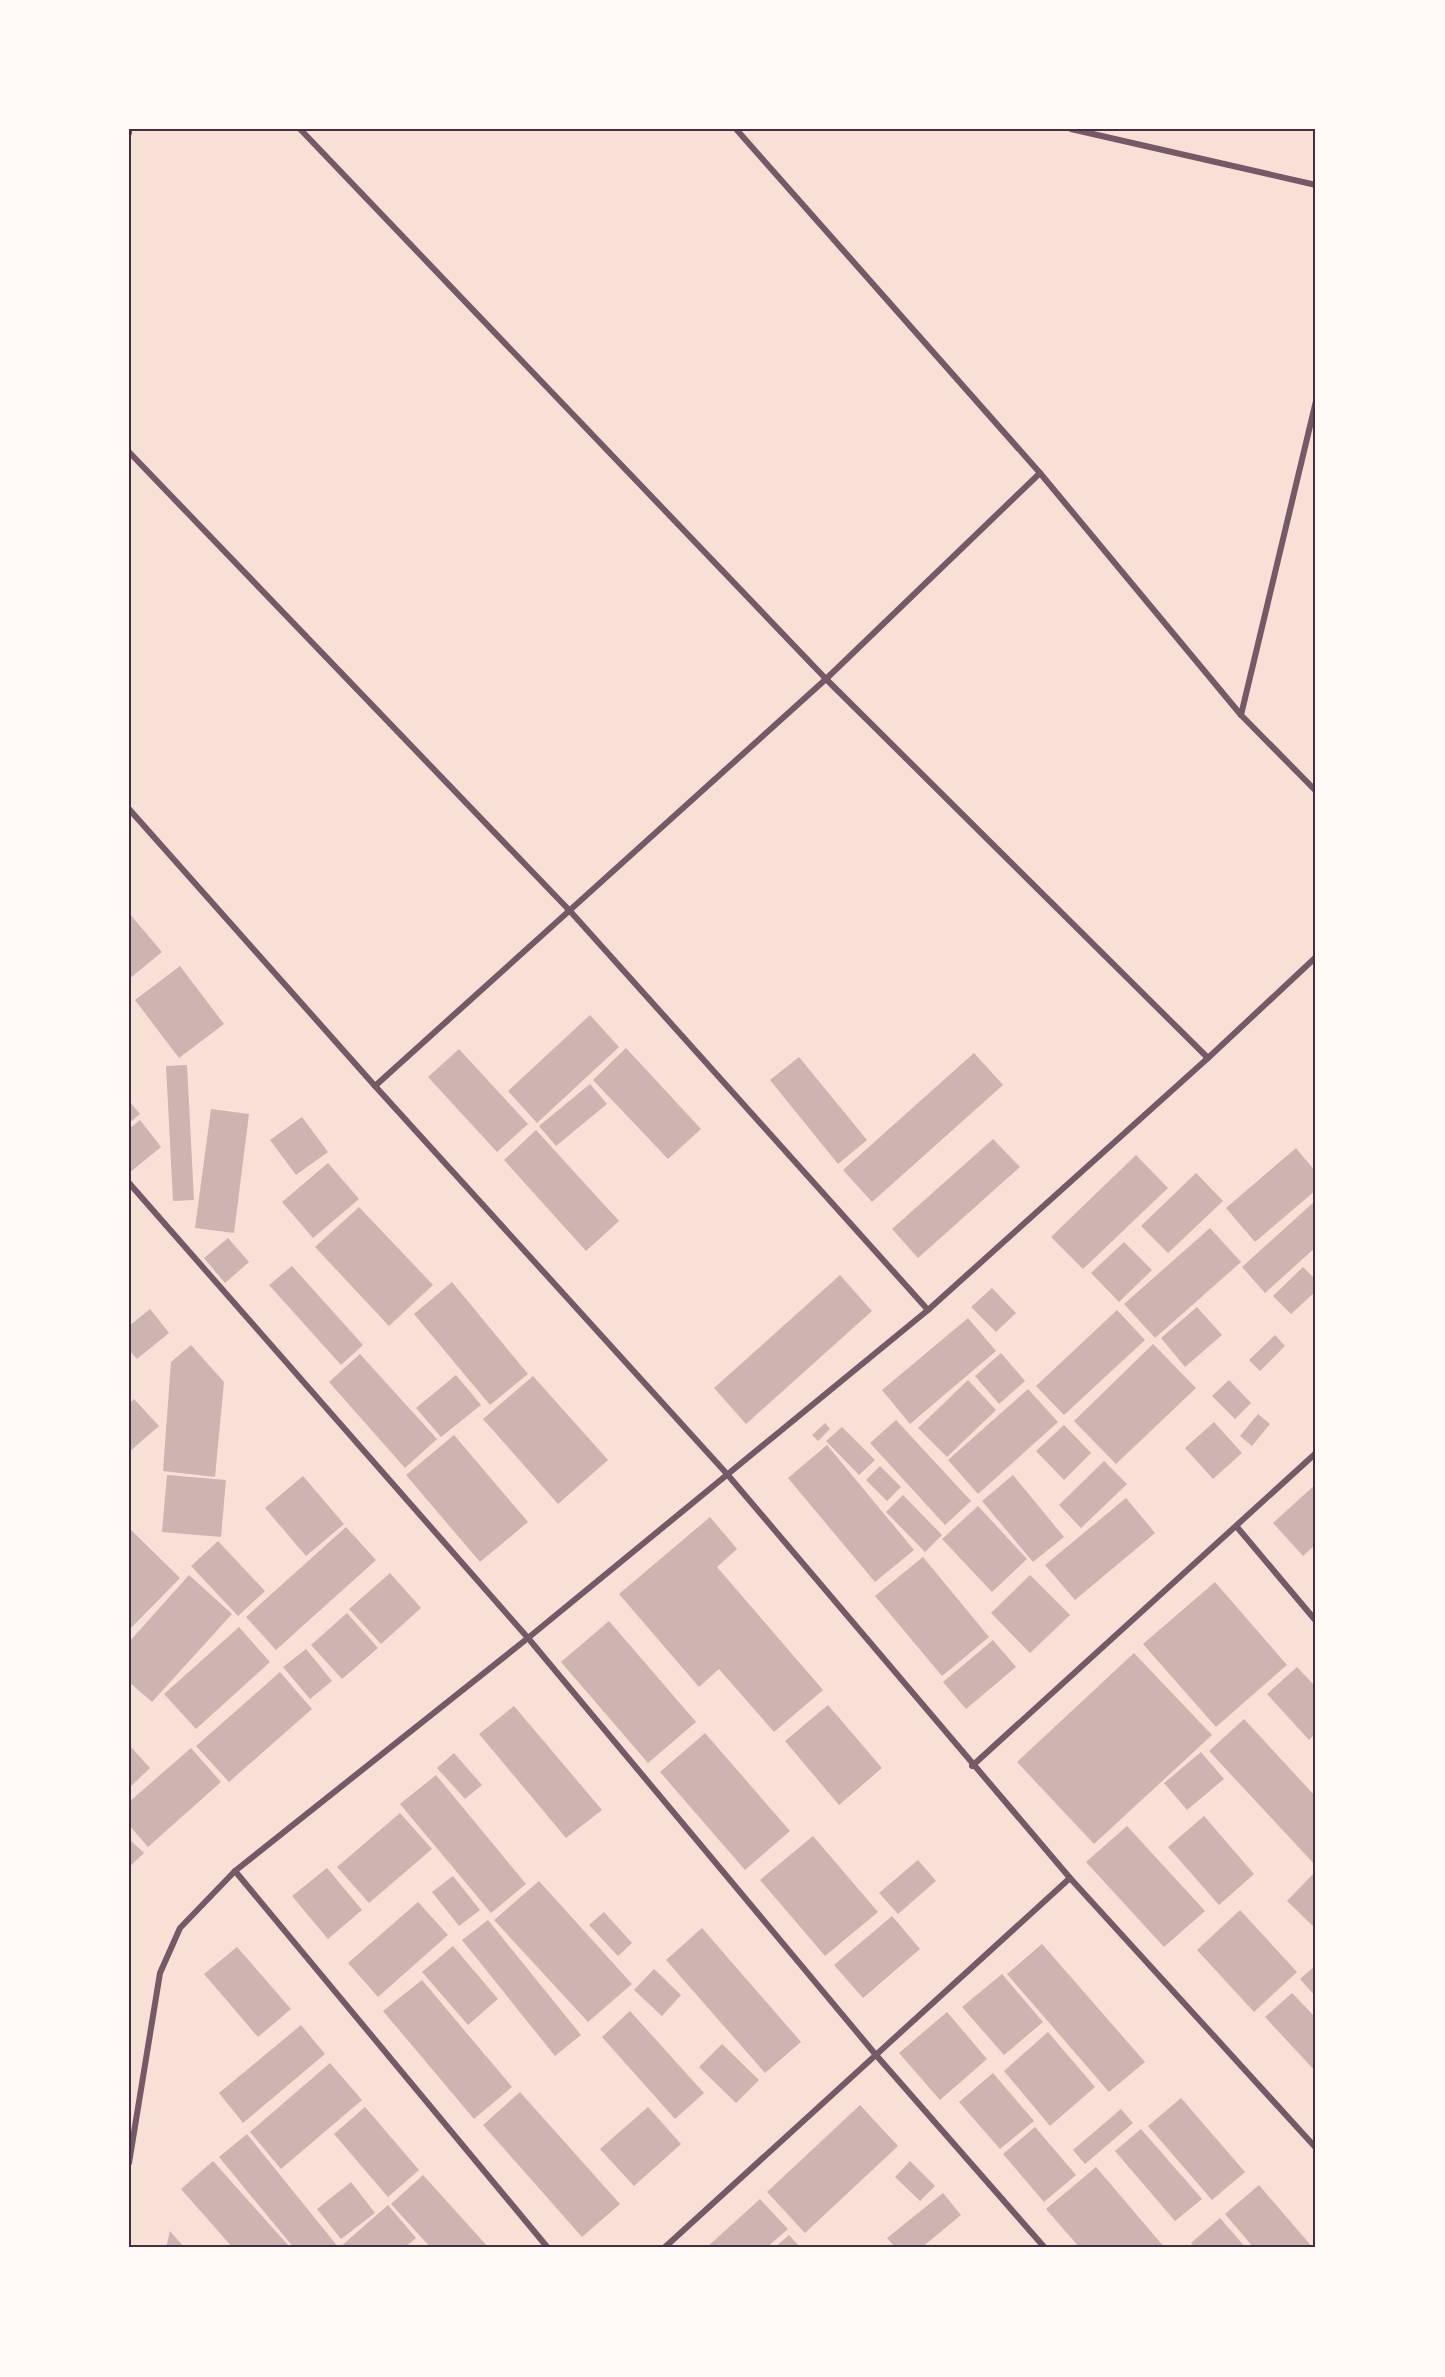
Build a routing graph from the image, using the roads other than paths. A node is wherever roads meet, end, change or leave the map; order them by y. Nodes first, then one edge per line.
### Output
1 (300, 129) edge
2 (736, 129) edge
3 (1071, 129) edge
4 (1316, 185) edge
5 (1316, 401) edge
6 (129, 452) edge
7 (1040, 473) junction
8 (826, 679) junction
9 (1241, 715) junction
10 (1316, 791) edge
11 (129, 809) edge
12 (570, 911) junction
13 (1316, 957) edge
14 (1208, 1058) junction
15 (375, 1086) junction
16 (129, 1183) edge
17 (928, 1310) junction
18 (1316, 1453) edge
19 (727, 1474) junction
20 (1237, 1527) junction
21 (1316, 1621) edge
22 (528, 1638) junction
23 (972, 1766) junction
24 (235, 1871) junction
25 (1070, 1878) junction
26 (876, 2055) junction
27 (1316, 2148) edge
28 (129, 2163) edge
29 (548, 2248) edge
30 (664, 2248) edge
31 (1045, 2248) edge

1 - 8 street
2 - 7 street
3 - 4 street
5 - 9 street
6 - 12 street
7 - 8 street
7 - 9 street
8 - 12 street
8 - 14 street
9 - 10 street
11 - 15 street
12 - 15 street
12 - 17 street
13 - 14 street
14 - 17 street
15 - 19 street
16 - 22 street
17 - 19 street
18 - 20 street
19 - 22 street
19 - 23 street
20 - 21 street
20 - 23 street
22 - 24 street
22 - 26 street
23 - 25 street
24 - 28 street
24 - 29 street
25 - 26 street
25 - 27 street
26 - 30 street
26 - 31 street

